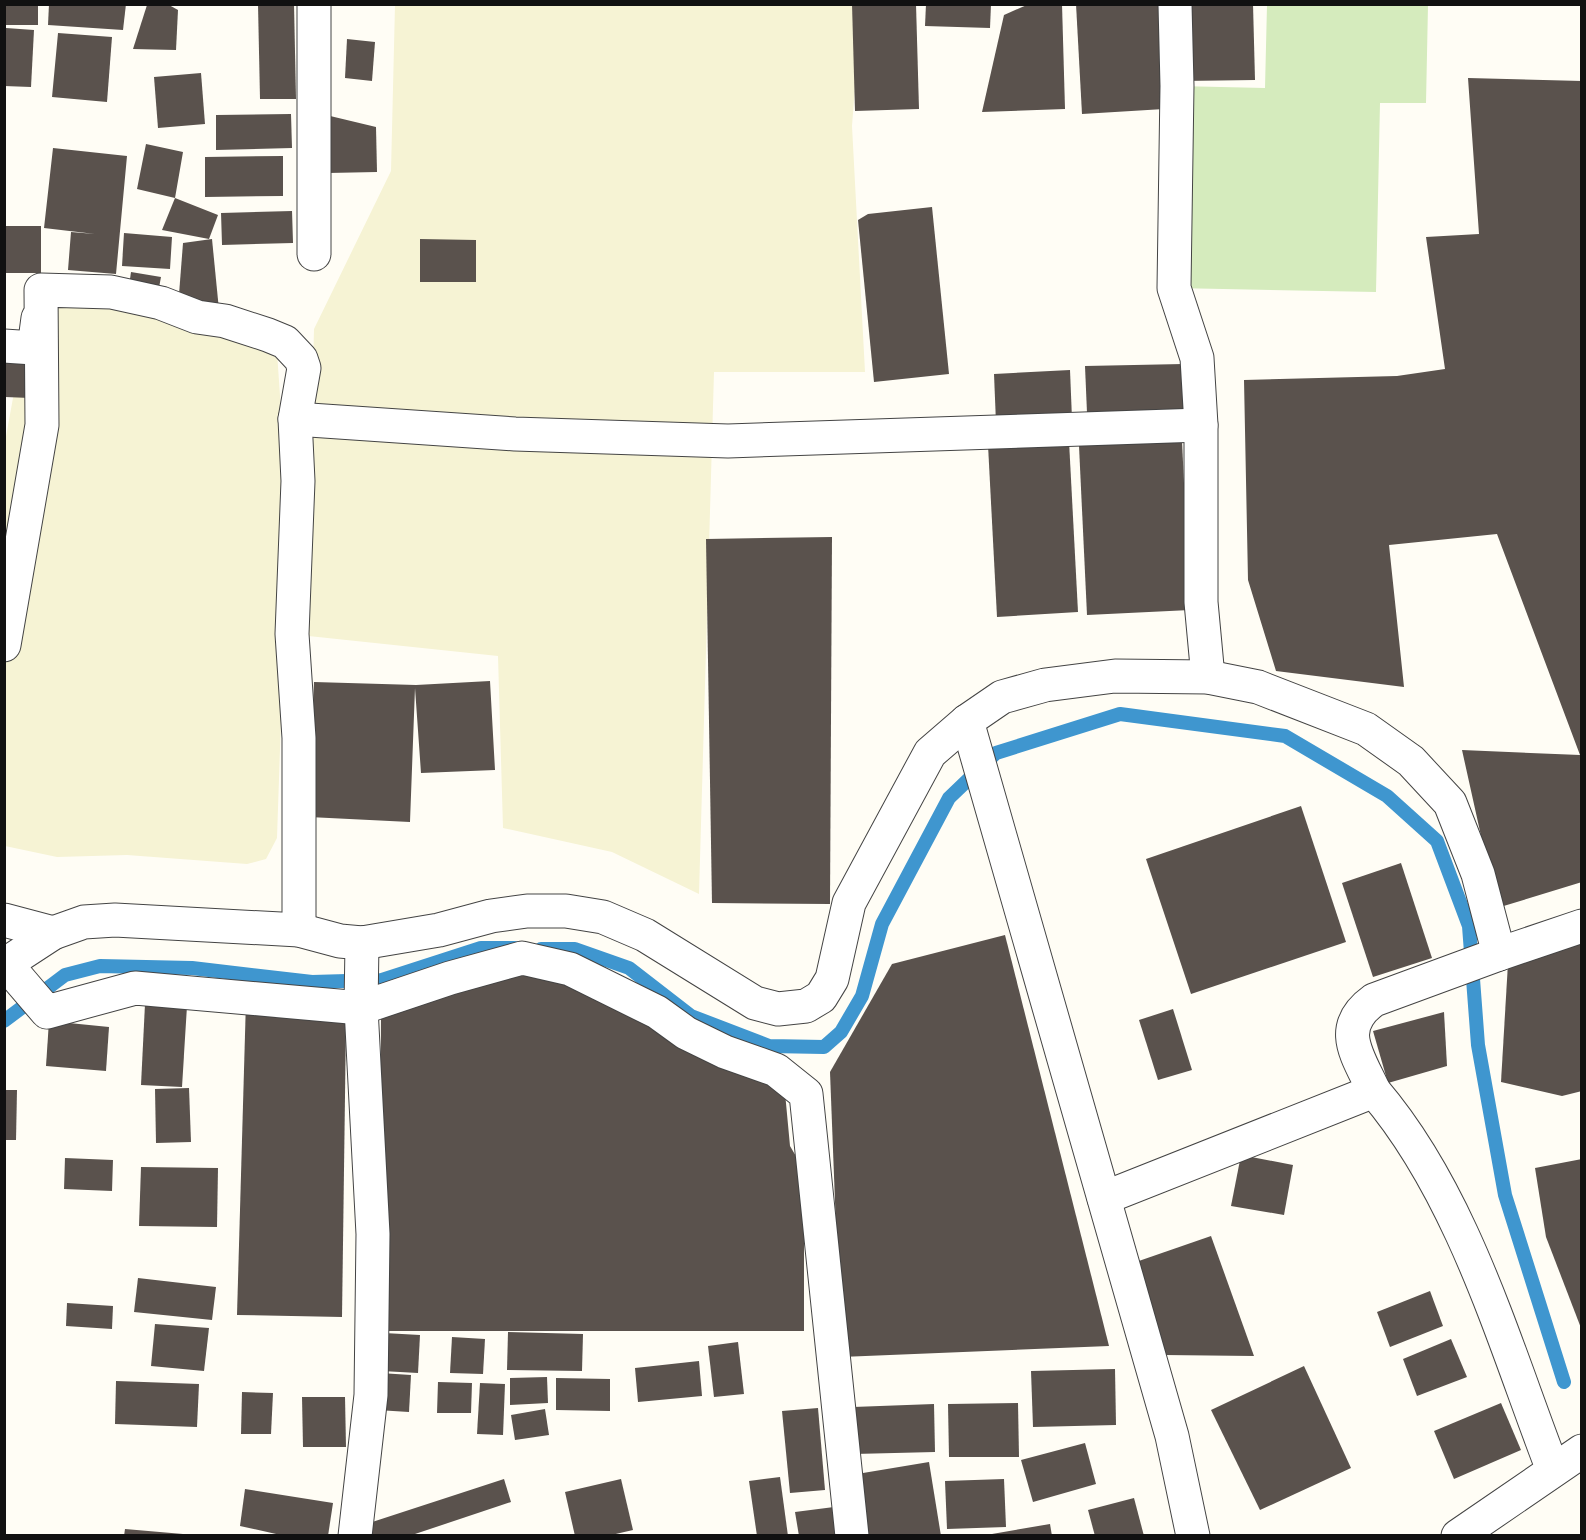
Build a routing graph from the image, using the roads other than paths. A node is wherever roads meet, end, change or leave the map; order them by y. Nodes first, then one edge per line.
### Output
1 (314, 4) edge
2 (1175, 4) edge
3 (314, 254) dead end
4 (41, 290) junction
5 (4, 346) edge
6 (296, 419) junction
7 (1201, 425) junction
8 (4, 645) edge
9 (1208, 677) junction
10 (967, 721) junction
11 (4, 920) edge
12 (1581, 926) edge
13 (299, 930) junction
14 (52, 933) junction
15 (1493, 956) junction
16 (9, 967) edge
17 (362, 972) junction
18 (1374, 1091) junction
19 (1104, 1198) junction
20 (1581, 1451) edge
21 (1553, 1470) junction
22 (355, 1536) edge
23 (852, 1536) edge
24 (1193, 1536) edge
25 (1458, 1536) edge

1 - 3 street
2 - 7 street
4 - 5 street
4 - 6 street
4 - 8 street
6 - 7 street
6 - 13 street
7 - 9 street
9 - 10 street
9 - 15 street
10 - 17 street
10 - 19 street
11 - 14 street
12 - 15 street
13 - 14 street
13 - 17 street
14 - 16 street
15 - 18 street
16 - 17 street
17 - 22 street
17 - 23 street
18 - 19 street
18 - 21 street
19 - 24 street
20 - 21 street
21 - 25 street

